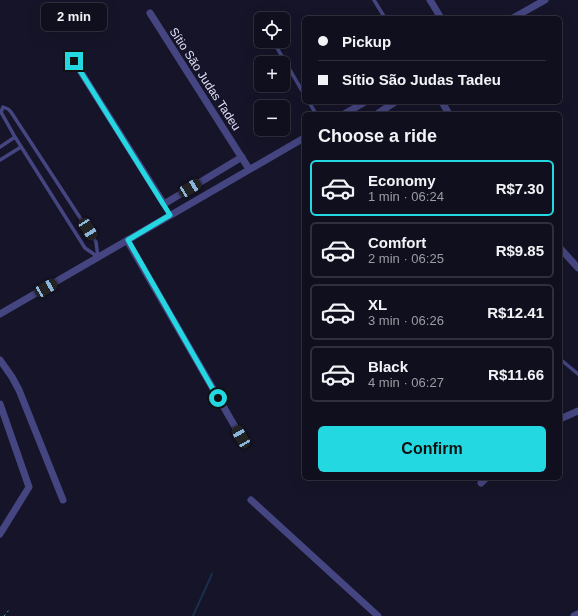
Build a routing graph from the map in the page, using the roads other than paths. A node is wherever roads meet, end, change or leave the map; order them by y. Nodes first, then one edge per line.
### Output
1 (374, 0) edge
2 (430, 0) edge
3 (545, 0) edge
4 (150, 13) dead end
5 (384, 16) edge
6 (440, 16) edge
7 (517, 16) edge
8 (277, 48) edge
9 (74, 61) dead end
10 (302, 91) edge
11 (362, 104) edge
12 (392, 104) edge
13 (348, 112) edge
14 (380, 112) edge
15 (15, 137) junction
16 (302, 139) edge
17 (0, 147) edge
18 (21, 147) junction
19 (242, 157) junction
20 (0, 160) edge
21 (249, 169) junction
22 (164, 204) junction
23 (170, 215) junction
24 (128, 240) junction
25 (562, 250) edge
26 (98, 257) junction
27 (578, 268) edge
28 (0, 314) edge
29 (0, 360) edge
30 (562, 362) edge
31 (578, 374) edge
32 (0, 404) edge
33 (578, 411) edge
34 (562, 418) edge
35 (241, 437) dead end
36 (63, 500) dead end
37 (251, 500) dead end
38 (0, 534) edge
39 (578, 614) edge
40 (378, 616) edge
41 (574, 616) edge

1 - 5 lane
2 - 6 street
3 - 7 street
4 - 19 street, Sítio São Judas Tadeu
8 - 10 lane
9 - 22 street
11 - 13 street
12 - 14 street
15 - 17 lane
15 - 18 lane
15 - 26 lane
16 - 21 street
18 - 20 lane
18 - 26 lane
19 - 21 street, Sítio São Judas Tadeu
19 - 22 street
21 - 23 street
22 - 23 street
23 - 24 street
24 - 26 street
24 - 35 street
25 - 27 street
26 - 28 street
29 - 36 street
30 - 31 lane
32 - 38 street
33 - 34 street
37 - 40 street
39 - 41 street

